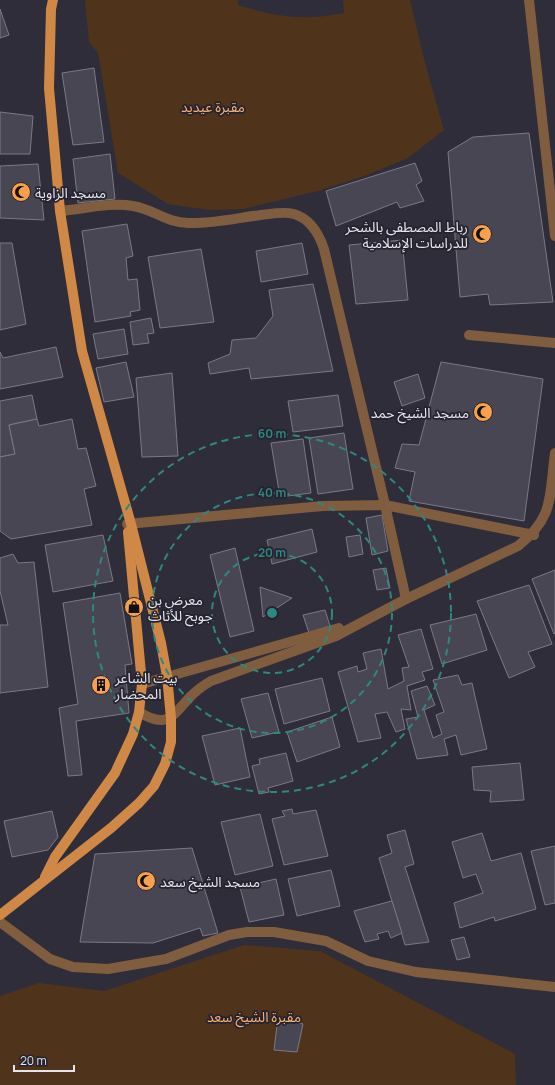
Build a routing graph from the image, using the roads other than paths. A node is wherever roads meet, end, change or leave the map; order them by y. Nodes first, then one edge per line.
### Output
1 (53, 0) edge
2 (529, 0) edge
3 (60, 211) junction
4 (555, 236) edge
5 (469, 335) dead end
6 (555, 342) edge
7 (555, 452) edge
8 (385, 505) junction
9 (129, 524) junction
10 (534, 535) junction
11 (406, 598) junction
12 (364, 621) junction
13 (167, 676) junction
14 (142, 684) junction
15 (139, 712) junction
16 (171, 718) junction
17 (44, 880) junction
18 (0, 915) edge
19 (0, 922) edge
20 (555, 987) edge

1 - 3 main road
2 - 4 street
3 - 8 street
3 - 9 main road
5 - 6 street
7 - 10 street
8 - 9 street
8 - 10 street
8 - 11 street
9 - 13 main road
9 - 14 main road
10 - 11 street
11 - 12 street
12 - 13 street
12 - 16 street
13 - 14 street
13 - 16 main road
14 - 15 main road
15 - 16 street
15 - 17 main road
16 - 17 main road
17 - 18 main road
19 - 20 street

